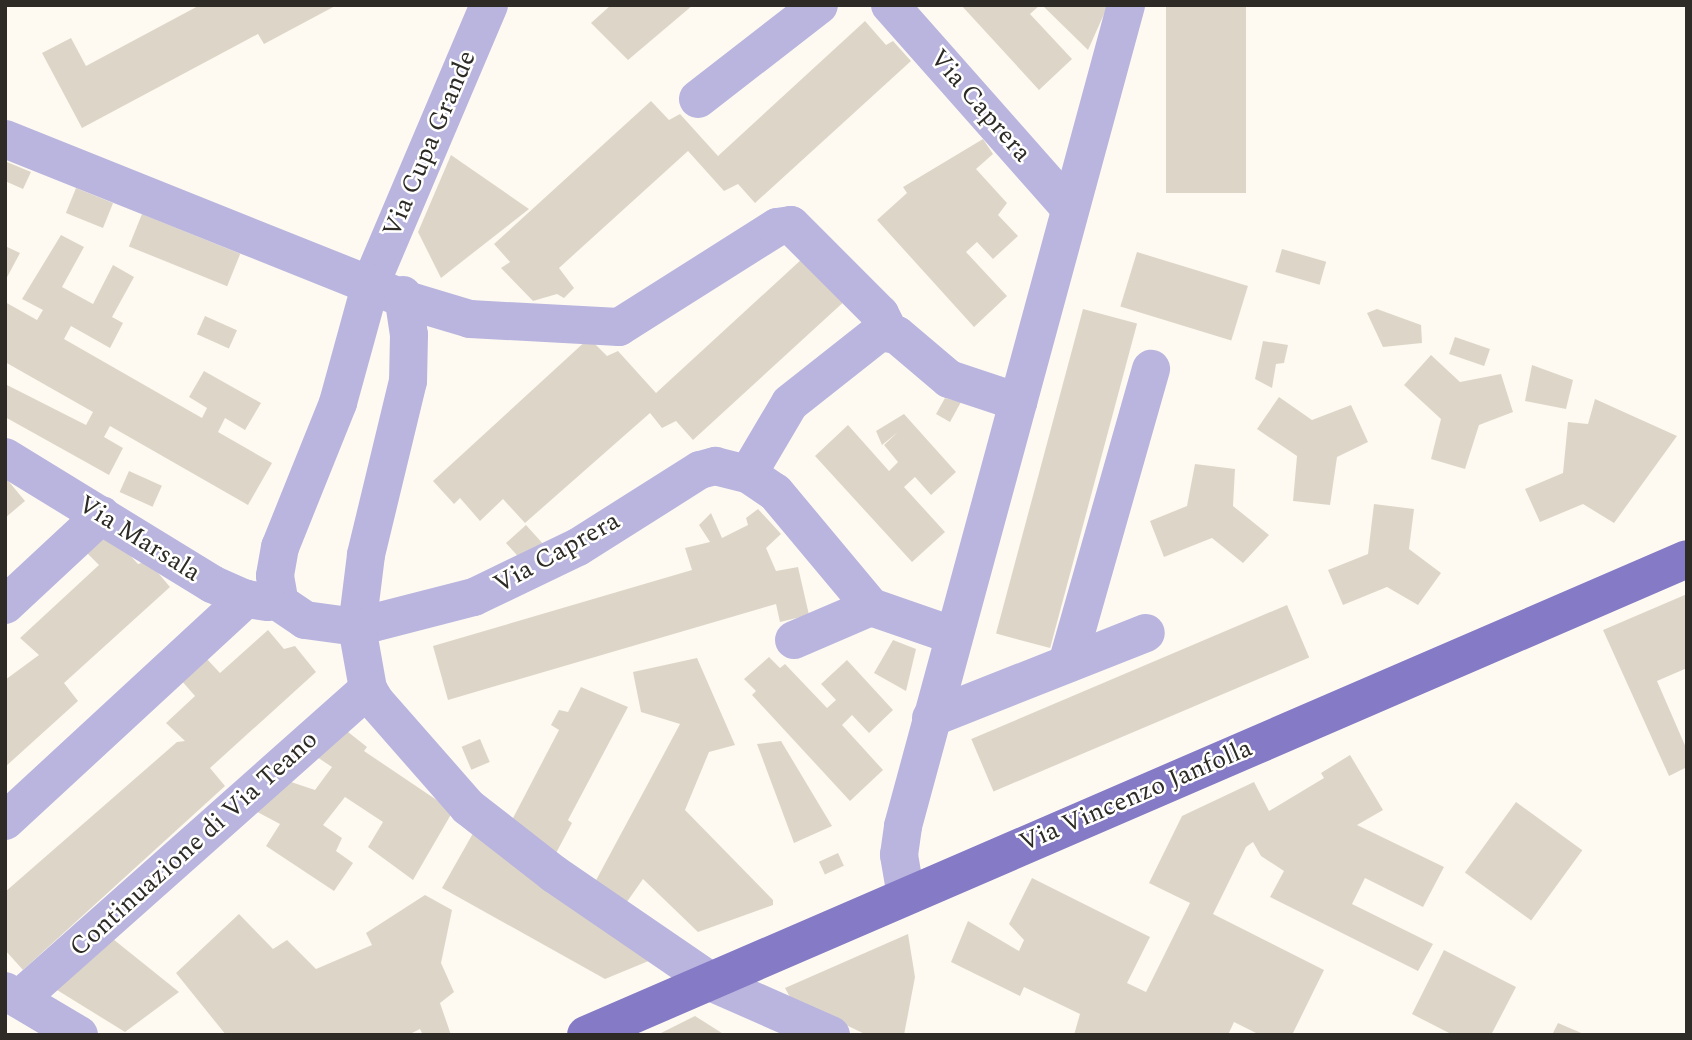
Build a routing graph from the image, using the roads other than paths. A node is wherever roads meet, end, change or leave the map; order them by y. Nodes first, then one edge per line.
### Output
1 (489, 5) edge
2 (819, 5) edge
3 (890, 5) edge
4 (1126, 5) edge
5 (698, 99) dead end
6 (5, 139) edge
7 (1069, 207) junction
8 (387, 289) junction
9 (888, 330) junction
10 (1151, 369) dead end
11 (1018, 402) junction
12 (5, 457) edge
13 (748, 474) junction
14 (102, 515) junction
15 (1687, 559) edge
16 (263, 601) junction
17 (5, 605) edge
18 (871, 607) junction
19 (1146, 633) dead end
20 (952, 635) junction
21 (358, 637) junction
22 (794, 640) dead end
23 (1067, 664) junction
24 (368, 689) junction
25 (931, 718) junction
26 (5, 821) edge
27 (906, 896) junction
28 (713, 983) junction
29 (12, 995) edge
30 (79, 1035) edge
31 (586, 1035) edge
32 (831, 1035) edge

1 - 8 street, Via Cupa Grande
2 - 5 street
3 - 7 street, Via Caprera
4 - 7 street
6 - 8 street
7 - 11 street
8 - 9 street
8 - 16 street, Via Cupa Grande
8 - 21 street
9 - 11 street
9 - 13 street
10 - 23 street
11 - 20 street
12 - 14 street, Via Marsala
13 - 18 street, Via Caprera
13 - 21 street, Via Caprera
14 - 16 street, Via Marsala
14 - 17 street
15 - 27 main road, Via Vincenzo Janfolla
16 - 21 street, Via Caprera
16 - 26 street
18 - 20 street
18 - 22 street
19 - 23 street
20 - 25 street
21 - 24 street
23 - 25 street
24 - 28 street
24 - 29 street, Continuazione di Via Teano
25 - 27 street
27 - 28 main road, Via Vincenzo Janfolla
28 - 31 main road, Via Vincenzo Janfolla
28 - 32 street
29 - 30 street

